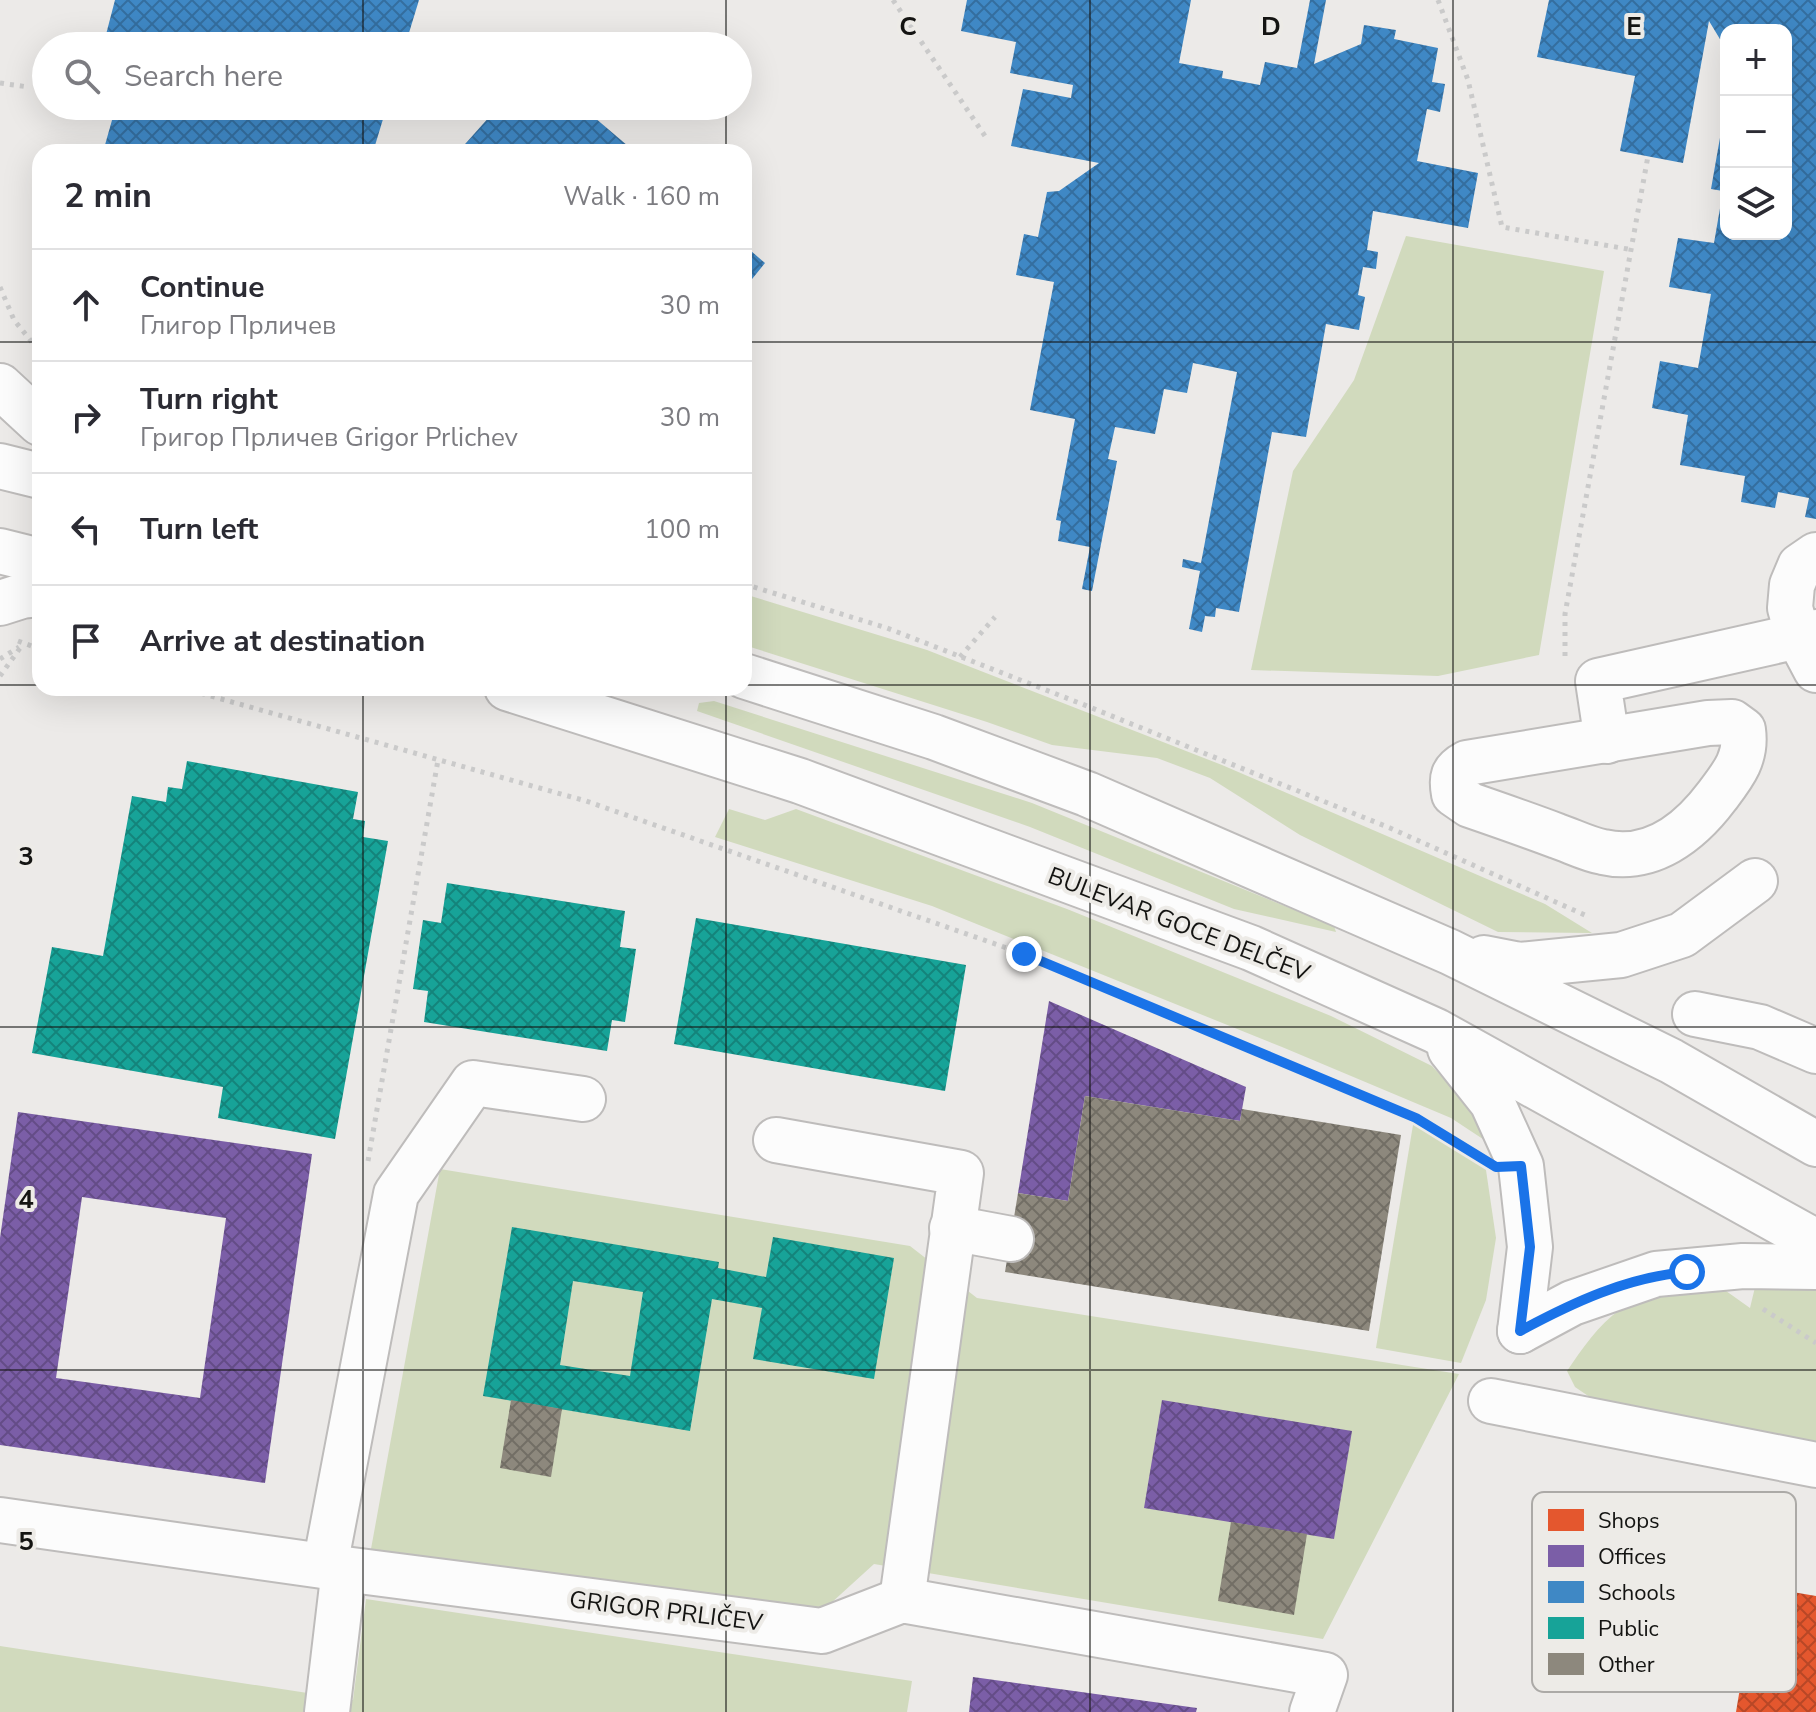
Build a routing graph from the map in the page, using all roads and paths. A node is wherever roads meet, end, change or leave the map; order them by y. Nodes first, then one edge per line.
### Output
1 (893, 0) edge
2 (1438, 0) edge
3 (0, 83) edge
4 (28, 87) dead end
5 (985, 136) dead end
6 (1648, 156) dead end
7 (1633, 250) junction
8 (0, 287) edge
9 (32, 342) edge
10 (0, 386) edge
11 (32, 416) edge
12 (0, 466) edge
13 (32, 474) edge
14 (0, 551) edge
15 (1816, 555) edge
16 (32, 559) edge
17 (752, 586) edge
18 (32, 595) edge
19 (0, 603) edge
20 (995, 617) dead end
21 (1810, 646) edge
22 (960, 657) junction
23 (0, 659) edge
24 (1567, 670) dead end
25 (0, 676) edge
26 (752, 679) edge
27 (211, 696) edge
28 (532, 696) edge
29 (1607, 741) junction
30 (1755, 881) dead end
31 (1450, 952) junction
32 (1621, 955) junction
33 (1695, 1014) dead end
34 (1436, 1031) junction
35 (1816, 1051) edge
36 (583, 1099) dead end
37 (776, 1140) dead end
38 (1816, 1144) edge
39 (1521, 1166) junction
40 (952, 1228) junction
41 (1011, 1239) dead end
42 (1816, 1242) edge
43 (1816, 1267) edge
44 (1491, 1401) dead end
45 (1816, 1465) edge
46 (0, 1520) edge
47 (335, 1568) junction
48 (902, 1600) junction
49 (1319, 1693) edge
50 (327, 1712) edge

1 - 5 path
2 - 7 path
3 - 4 path
6 - 7 path
7 - 24 path
8 - 9 path
10 - 11 street
12 - 13 street
14 - 16 street
15 - 21 street
17 - 22 path
18 - 19 street
20 - 22 path
21 - 29 street
22 - 32 path
23 - 25 path
26 - 31 street
27 - 39 path
28 - 34 street, BULEVAR GOCE DELČEV
29 - 29 street
30 - 32 street
31 - 32 street
31 - 38 street
33 - 35 street
34 - 39 street
34 - 42 street, BULEVAR GOCE DELČEV
36 - 47 street
37 - 40 street
39 - 43 street
40 - 41 street
40 - 48 street
44 - 45 street
46 - 47 street, GRIGOR PRLIČEV
47 - 48 street, GRIGOR PRLIČEV
47 - 50 street
48 - 49 street

